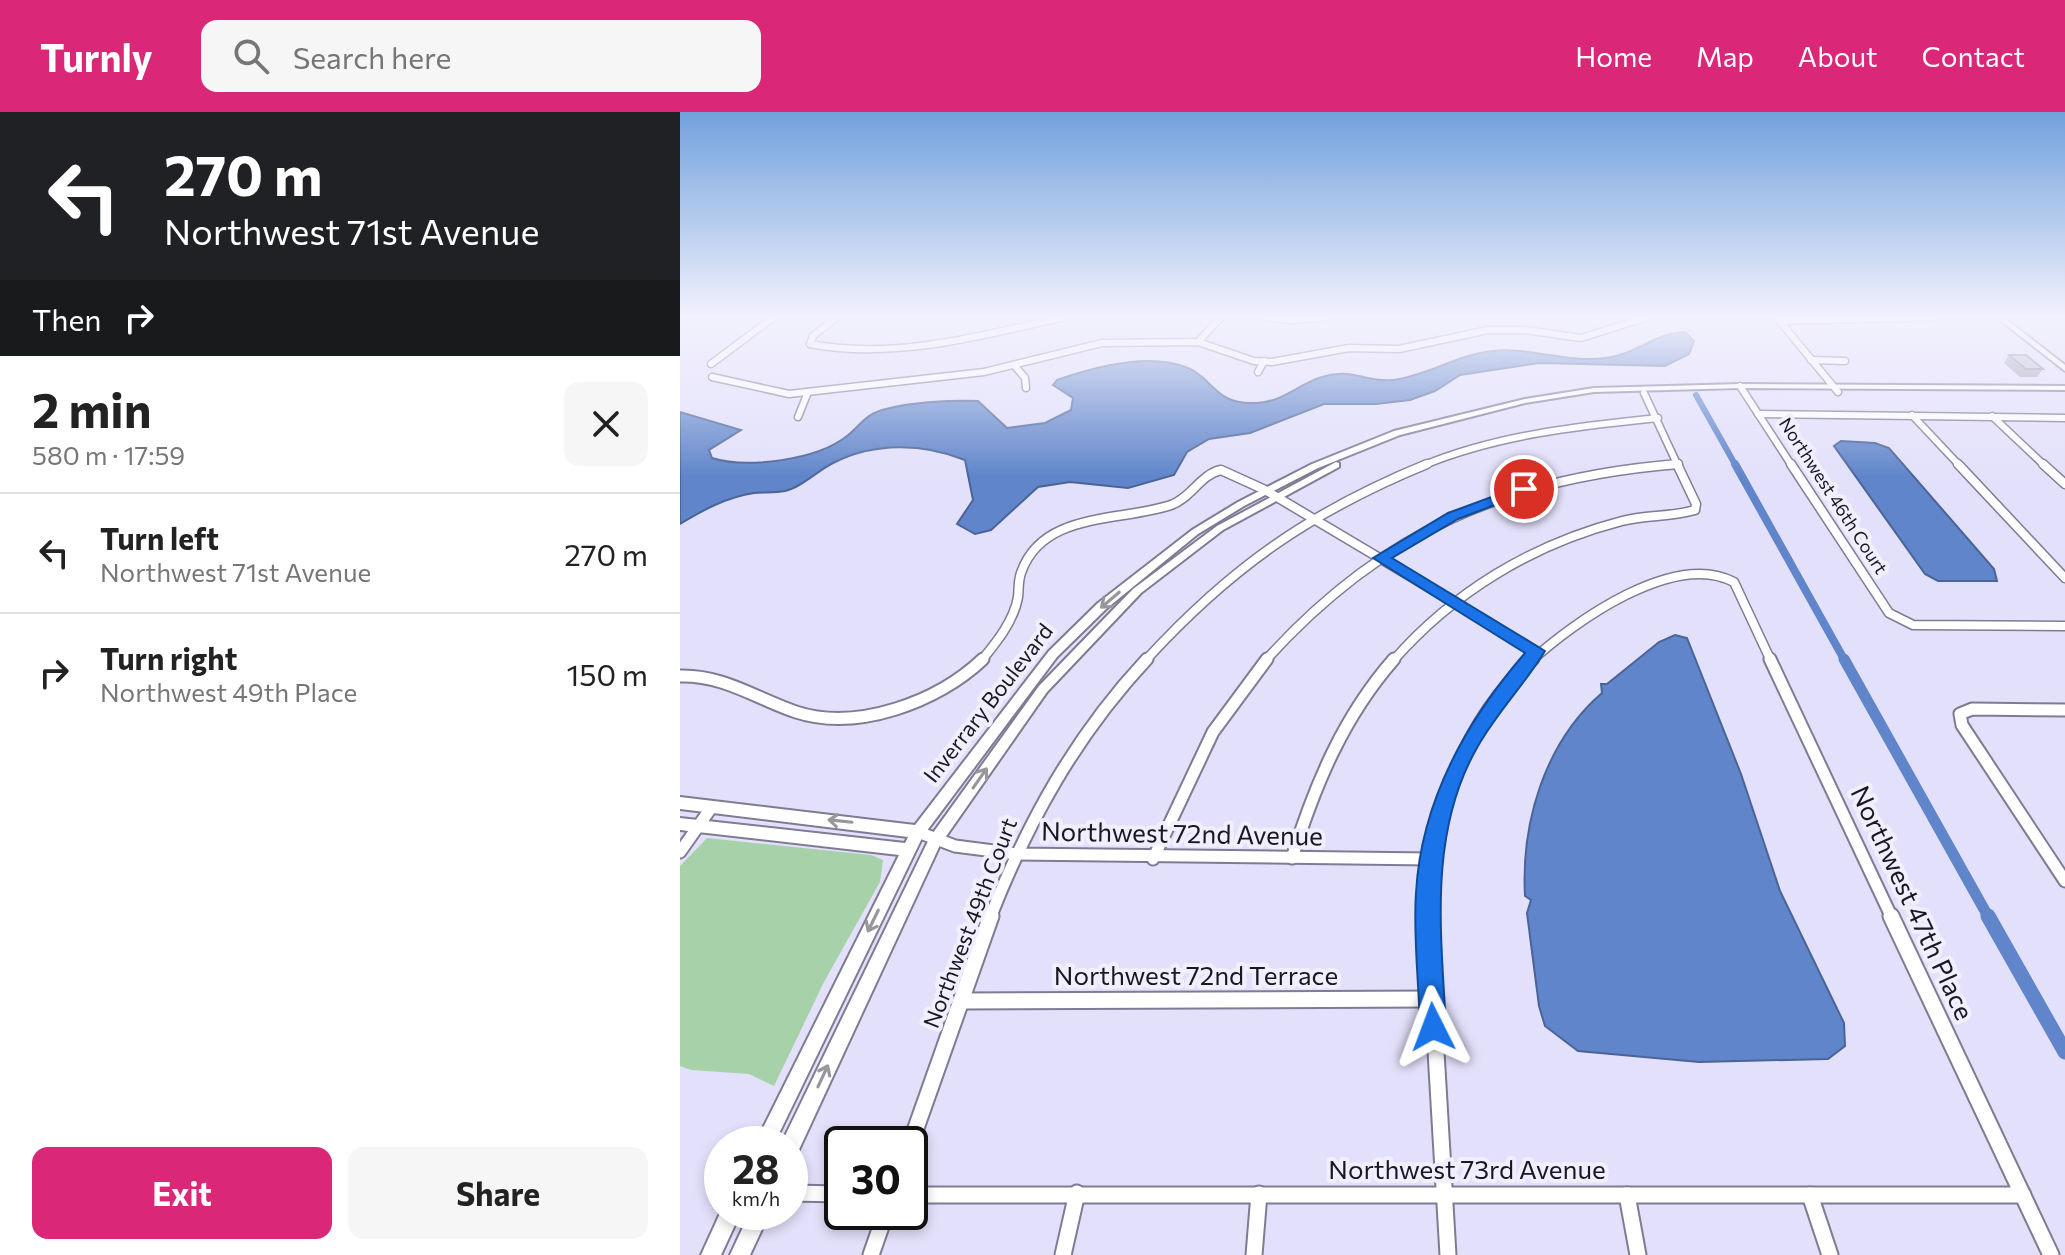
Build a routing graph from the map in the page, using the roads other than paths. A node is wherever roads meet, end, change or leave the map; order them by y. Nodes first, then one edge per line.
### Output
1 (988, 370) edge
2 (1019, 370) edge
3 (1820, 370) edge
4 (712, 377) dead end
5 (1026, 388) dead end
6 (1742, 389) junction
7 (1836, 389) junction
8 (2065, 390) edge
9 (808, 392) junction
10 (1644, 393) junction
11 (1758, 414) junction
12 (1912, 415) junction
13 (1992, 416) junction
14 (798, 417) dead end
15 (1658, 418) junction
16 (2065, 418) edge
17 (1678, 464) junction
18 (2065, 484) edge
19 (1270, 493) junction
20 (1312, 518) junction
21 (1381, 558) junction
22 (2065, 578) edge
23 (1453, 602) junction
24 (2065, 626) edge
25 (1536, 651) junction
26 (680, 676) edge
27 (2065, 710) edge
28 (680, 803) edge
29 (711, 808) junction
30 (680, 824) edge
31 (697, 828) junction
32 (918, 832) junction
33 (935, 841) junction
34 (908, 850) junction
35 (680, 852) edge
36 (1016, 854) junction
37 (1292, 858) junction
38 (1153, 859) junction
39 (1430, 859) junction
40 (2065, 881) edge
41 (1431, 999) junction
42 (961, 1001) junction
43 (773, 1126) edge
44 (800, 1126) edge
45 (917, 1126) edge
46 (1077, 1193) junction
47 (1259, 1194) junction
48 (1445, 1194) junction
49 (928, 1195) edge
50 (1627, 1195) junction
51 (1810, 1195) junction
52 (2023, 1195) junction
53 (723, 1230) edge
54 (752, 1230) edge
55 (880, 1230) edge
56 (711, 1255) edge
57 (740, 1255) edge
58 (871, 1255) edge
59 (1063, 1255) edge
60 (1254, 1255) edge
61 (1448, 1255) edge
62 (1638, 1255) edge
63 (1830, 1255) edge
64 (2051, 1255) edge

1 - 9 street
2 - 5 street
3 - 7 street
4 - 9 street
6 - 7 street, Inverrary Boulevard
6 - 10 street, Inverrary Boulevard
6 - 11 street, Northwest 46th Court
6 - 19 street, Inverrary Boulevard
7 - 8 street, Inverrary Boulevard
9 - 14 street
10 - 15 street
10 - 19 street, Inverrary Boulevard
11 - 12 street
11 - 24 street, Northwest 46th Court
12 - 13 street
12 - 22 street
13 - 16 street
13 - 18 street
15 - 17 street
15 - 20 street, Northwest 49th Court
17 - 21 street
17 - 23 street
19 - 20 street
19 - 26 street
19 -> 32 street, Inverrary Boulevard
33 -> 19 street, Inverrary Boulevard
20 - 21 street
20 - 36 street, Northwest 49th Court
21 - 23 street
21 - 38 street
23 - 25 street
23 - 37 street
25 - 39 street
25 - 52 street, Northwest 47th Place
27 - 40 street
28 - 29 street
29 - 31 street
32 -> 29 street
30 - 31 street
31 - 34 street
31 - 35 street
32 - 33 street, Northwest 72nd Avenue
32 - 34 street, Inverrary Boulevard
33 - 34 street, Northwest 72nd Avenue
33 - 36 street, Northwest 72nd Avenue
44 -> 33 street, Inverrary Boulevard
34 -> 43 street, Inverrary Boulevard
36 - 38 street, Northwest 72nd Avenue
36 - 42 street, Northwest 49th Court
37 - 38 street, Northwest 72nd Avenue
37 - 39 street, Northwest 72nd Avenue
39 - 41 street
41 - 42 street, Northwest 72nd Terrace
41 - 48 street
42 - 45 street, Northwest 49th Court
46 - 47 street, Northwest 73rd Avenue
46 - 49 street, Northwest 73rd Avenue
46 - 59 street
47 - 48 street, Northwest 73rd Avenue
47 - 60 street
48 - 50 street, Northwest 73rd Avenue
48 - 61 street
50 - 51 street, Northwest 73rd Avenue
50 - 62 street
51 - 52 street, Northwest 73rd Avenue
51 - 63 street
52 - 64 street, Northwest 47th Place
53 - 56 street
54 - 57 street
55 - 58 street

